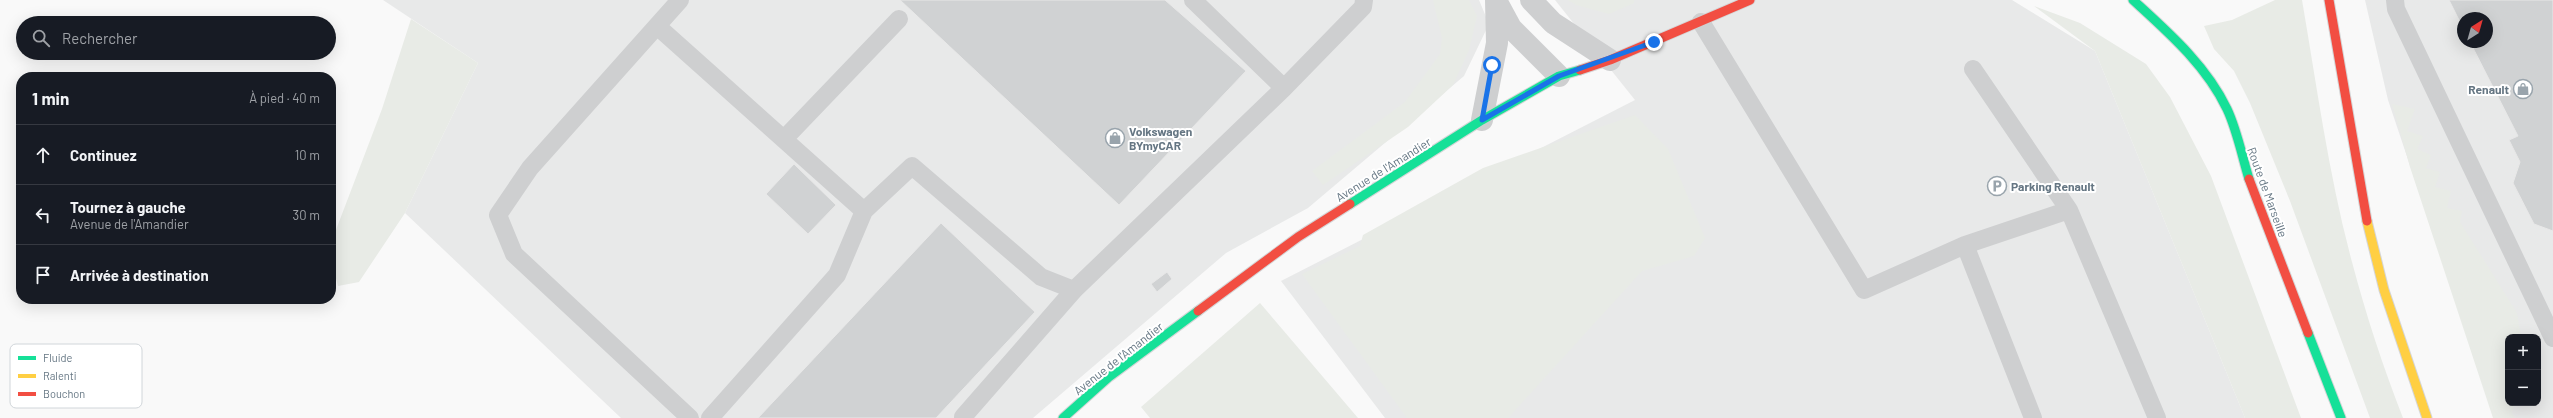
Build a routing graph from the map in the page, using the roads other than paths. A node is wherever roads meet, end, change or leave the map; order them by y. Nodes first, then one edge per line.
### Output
1 (680, 0) edge
2 (1193, 0) edge
3 (1364, 0) edge
4 (1531, 0) edge
5 (1750, 0) edge
6 (2133, 0) edge
7 (2329, 0) edge
8 (2395, 0) edge
9 (1497, 2) edge
10 (899, 19) dead end
11 (1701, 22) junction
12 (657, 26) junction
13 (1610, 60) junction
14 (1973, 69) dead end
15 (1559, 76) junction
16 (1284, 88) junction
17 (1482, 120) junction
18 (784, 140) junction
19 (2069, 210) junction
20 (864, 211) junction
21 (1966, 245) junction
22 (1074, 290) junction
23 (2553, 338) edge
24 (963, 416) dead end
25 (1067, 417) edge
26 (690, 418) edge
27 (710, 418) edge
28 (2033, 418) edge
29 (2158, 418) edge
30 (2342, 418) edge
31 (2428, 418) edge

1 - 12 lane
2 - 16 lane
3 - 16 lane
4 - 13 street
5 - 11 main road, Avenue de l'Amandier
6 - 30 main road, Route de Marseille
7 - 31 main road
8 - 23 lane
9 - 15 street
9 - 17 street
10 - 18 lane
11 - 13 main road, Avenue de l'Amandier
11 - 21 lane
12 - 18 lane
12 - 26 lane
13 - 15 main road, Avenue de l'Amandier
14 - 19 lane
15 - 17 main road, Avenue de l'Amandier
16 - 22 lane
17 - 25 main road, Avenue de l'Amandier
18 - 20 lane
19 - 21 lane
19 - 29 lane
20 - 22 lane
20 - 27 lane
21 - 28 lane
22 - 24 lane

